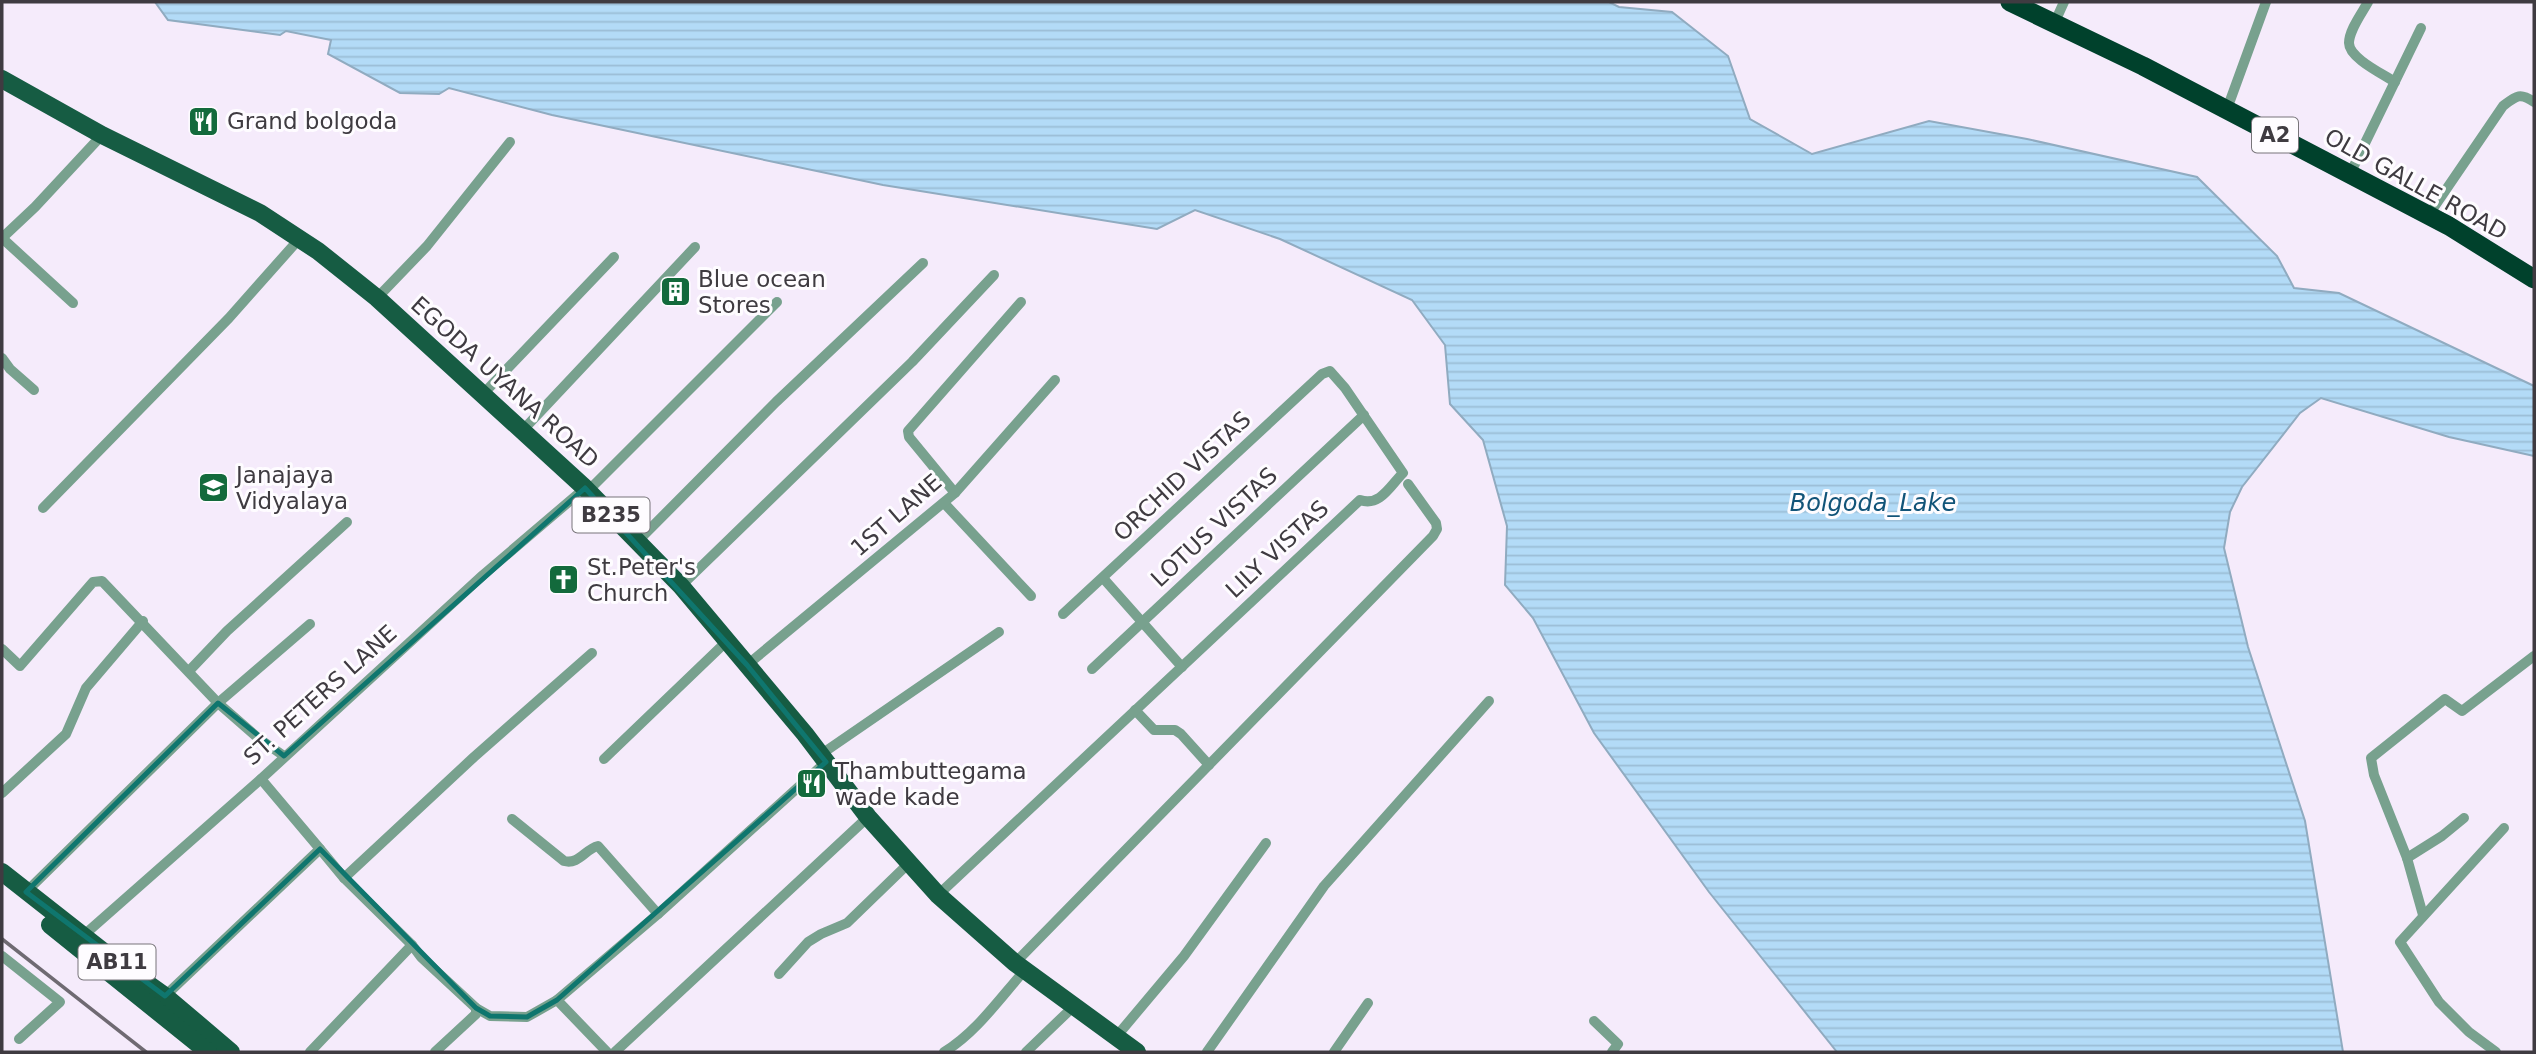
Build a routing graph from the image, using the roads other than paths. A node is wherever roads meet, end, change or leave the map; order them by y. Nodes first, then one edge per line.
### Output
1 (2064, 2) edge
2 (2266, 2) edge
3 (2368, 2) edge
4 (2014, 3) edge
5 (2054, 24) junction
6 (2421, 27) dead end
7 (2, 79) edge
8 (2395, 82) junction
9 (2534, 102) edge
10 (2227, 109) junction
11 (102, 135) junction
12 (510, 142) dead end
13 (2350, 174) junction
14 (2428, 216) junction
15 (2, 238) edge
16 (300, 238) junction
17 (695, 247) dead end
18 (614, 257) dead end
19 (923, 263) dead end
20 (994, 275) dead end
21 (2534, 279) edge
22 (377, 298) junction
23 (777, 302) dead end
24 (1021, 302) dead end
25 (73, 303) dead end
26 (2, 358) edge
27 (1055, 380) dead end
28 (34, 390) dead end
29 (484, 393) junction
30 (1364, 415) junction
31 (523, 430) junction
32 (1405, 479) junction
33 (586, 489) junction
34 (955, 493) junction
35 (944, 503) junction
36 (43, 508) dead end
37 (346, 522) dead end
38 (637, 542) junction
39 (1103, 578) junction
40 (681, 586) junction
41 (1031, 596) dead end
42 (1063, 614) dead end
43 (143, 621) junction
44 (1142, 622) junction
45 (310, 624) dead end
46 (999, 632) dead end
47 (727, 640) junction
48 (2, 649) edge
49 (592, 653) dead end
50 (2534, 656) edge
51 (747, 665) junction
52 (1182, 667) junction
53 (1092, 669) dead end
54 (189, 671) junction
55 (1489, 701) dead end
56 (219, 703) junction
57 (1135, 710) junction
58 (284, 756) junction
59 (604, 759) dead end
60 (823, 759) junction
61 (1209, 765) junction
62 (261, 779) junction
63 (2, 793) edge
64 (868, 817) junction
65 (2464, 818) dead end
66 (512, 819) dead end
67 (2504, 828) dead end
68 (1266, 843) dead end
69 (320, 849) junction
70 (2407, 858) junction
71 (908, 864) junction
72 (2, 872) edge
73 (344, 878) junction
74 (2, 885) edge
75 (26, 892) junction
76 (938, 895) junction
77 (658, 914) junction
78 (2423, 915) junction
79 (84, 936) junction
80 (412, 945) junction
81 (2, 956) edge
82 (1020, 966) junction
83 (779, 974) dead end
84 (164, 996) junction
85 (557, 1000) junction
86 (1368, 1003) dead end
87 (1073, 1007) junction
88 (476, 1008) junction
89 (1594, 1021) dead end
90 (1116, 1037) junction
91 (19, 1039) dead end
92 (208, 1052) edge
93 (231, 1052) edge
94 (310, 1052) edge
95 (435, 1052) edge
96 (607, 1052) edge
97 (615, 1052) edge
98 (944, 1052) edge
99 (1027, 1052) edge
100 (1137, 1052) edge
101 (1207, 1052) edge
102 (1334, 1052) edge
103 (1612, 1052) edge
104 (2496, 1052) edge

1 - 5 street
2 - 10 street
3 - 8 street
4 - 5 highway, OLD GALLE ROAD / A2
5 - 10 highway, OLD GALLE ROAD / A2
6 - 8 street
7 - 11 main road, EGODA UYANA ROAD / B235
8 - 13 street
9 - 14 street
10 - 13 highway, OLD GALLE ROAD / A2
11 - 15 street
11 - 16 main road, EGODA UYANA ROAD / B235
12 - 22 street
13 - 14 highway, OLD GALLE ROAD / A2
14 - 21 highway, OLD GALLE ROAD / A2
15 - 25 street
16 - 22 main road, EGODA UYANA ROAD / B235
16 - 36 street
17 - 31 street
18 - 29 street
19 - 38 street
20 - 40 street
22 - 29 main road, EGODA UYANA ROAD / B235
23 - 33 street, ST. PETERS LANE
24 - 34 street
26 - 28 street
27 - 34 street, 1ST LANE
29 - 31 main road, EGODA UYANA ROAD / B235
30 - 32 street
30 - 39 street, ORCHID VISTAS
30 - 44 street, LOTUS VISTAS
31 - 33 main road, EGODA UYANA ROAD / B235
32 - 52 street, LILY VISTAS
32 - 61 street
33 - 38 main road, EGODA UYANA ROAD / B235
33 - 58 street, ST. PETERS LANE
34 - 35 street, 1ST LANE
35 - 41 street
35 - 51 street, 1ST LANE
37 - 54 street
38 - 40 main road, EGODA UYANA ROAD / B235
39 - 42 street, ORCHID VISTAS
39 - 44 street
40 - 47 main road, EGODA UYANA ROAD / B235
43 - 48 street
43 - 54 street
43 - 63 street
44 - 52 street
44 - 53 street, LOTUS VISTAS
45 - 56 street
46 - 60 street
47 - 51 main road, EGODA UYANA ROAD / B235
47 - 59 street
49 - 73 street
50 - 70 street
51 - 60 main road, EGODA UYANA ROAD / B235
52 - 57 street, LILY VISTAS
54 - 56 street
55 - 101 street
56 - 58 street
56 - 75 street
57 - 61 street
57 - 76 street, LILY VISTAS
58 - 62 street, ST. PETERS LANE
60 - 64 main road, EGODA UYANA ROAD / B235
60 - 77 street
61 - 82 street
62 - 69 street
62 - 79 street, ST. PETERS LANE
64 - 71 main road, EGODA UYANA ROAD / B235
64 - 97 street
65 - 70 street
66 - 77 street
67 - 78 street
68 - 90 street
69 - 73 street
69 - 84 street
70 - 78 street
71 - 76 main road, EGODA UYANA ROAD / B235
71 - 83 street
72 - 75 main road, AB11
73 - 80 street
74 - 92 main road, AB11
75 - 79 main road, AB11
76 - 82 main road, EGODA UYANA ROAD / B235
77 - 85 street
78 - 104 street
79 - 84 main road, AB11
80 - 88 street
80 - 94 street
81 - 91 street
82 - 87 main road, EGODA UYANA ROAD / B235
82 - 98 street
84 - 93 main road, AB11
85 - 88 street
85 - 96 street
86 - 102 street
87 - 90 main road, EGODA UYANA ROAD / B235
87 - 99 street
88 - 95 street
89 - 103 street
90 - 100 main road, EGODA UYANA ROAD / B235

